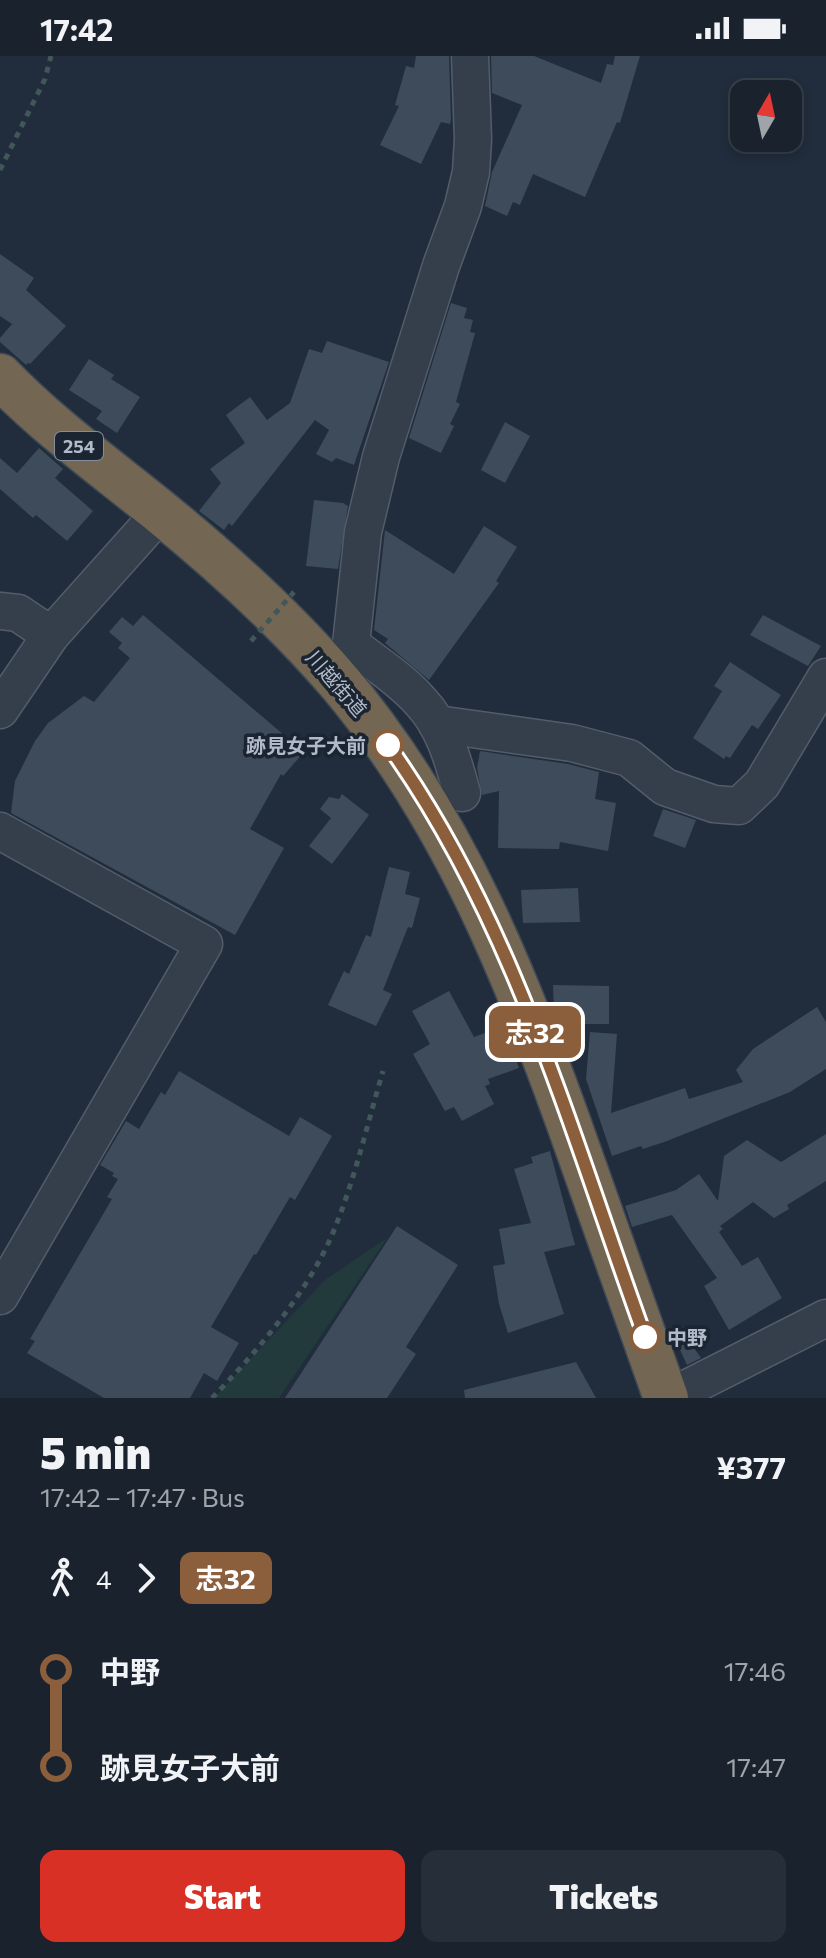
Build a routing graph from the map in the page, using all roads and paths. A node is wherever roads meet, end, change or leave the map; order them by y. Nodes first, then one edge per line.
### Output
1 (51, 56) edge
2 (470, 56) edge
3 (0, 170) edge
4 (0, 376) edge
5 (161, 512) junction
6 (294, 592) dead end
7 (0, 611) edge
8 (51, 635) junction
9 (251, 641) dead end
10 (344, 662) junction
11 (826, 677) edge
12 (0, 710) edge
13 (440, 730) junction
14 (402, 766) junction
15 (462, 793) dead end
16 (0, 831) edge
17 (383, 1071) dead end
18 (0, 1296) edge
19 (826, 1318) edge
20 (212, 1398) edge
21 (667, 1398) edge

1 - 3 path
2 - 10 street
4 - 5 highway, 川越街道 / 254
5 - 8 street
5 - 10 highway, 川越街道 / 254
6 - 9 path, bridge
7 - 8 street
8 - 12 street
10 - 13 street
10 - 14 highway, 川越街道 / 254
11 - 13 street
13 - 14 street
13 - 15 street
14 - 21 highway, 川越街道 / 254
16 - 18 street
17 - 20 path
19 - 21 street

